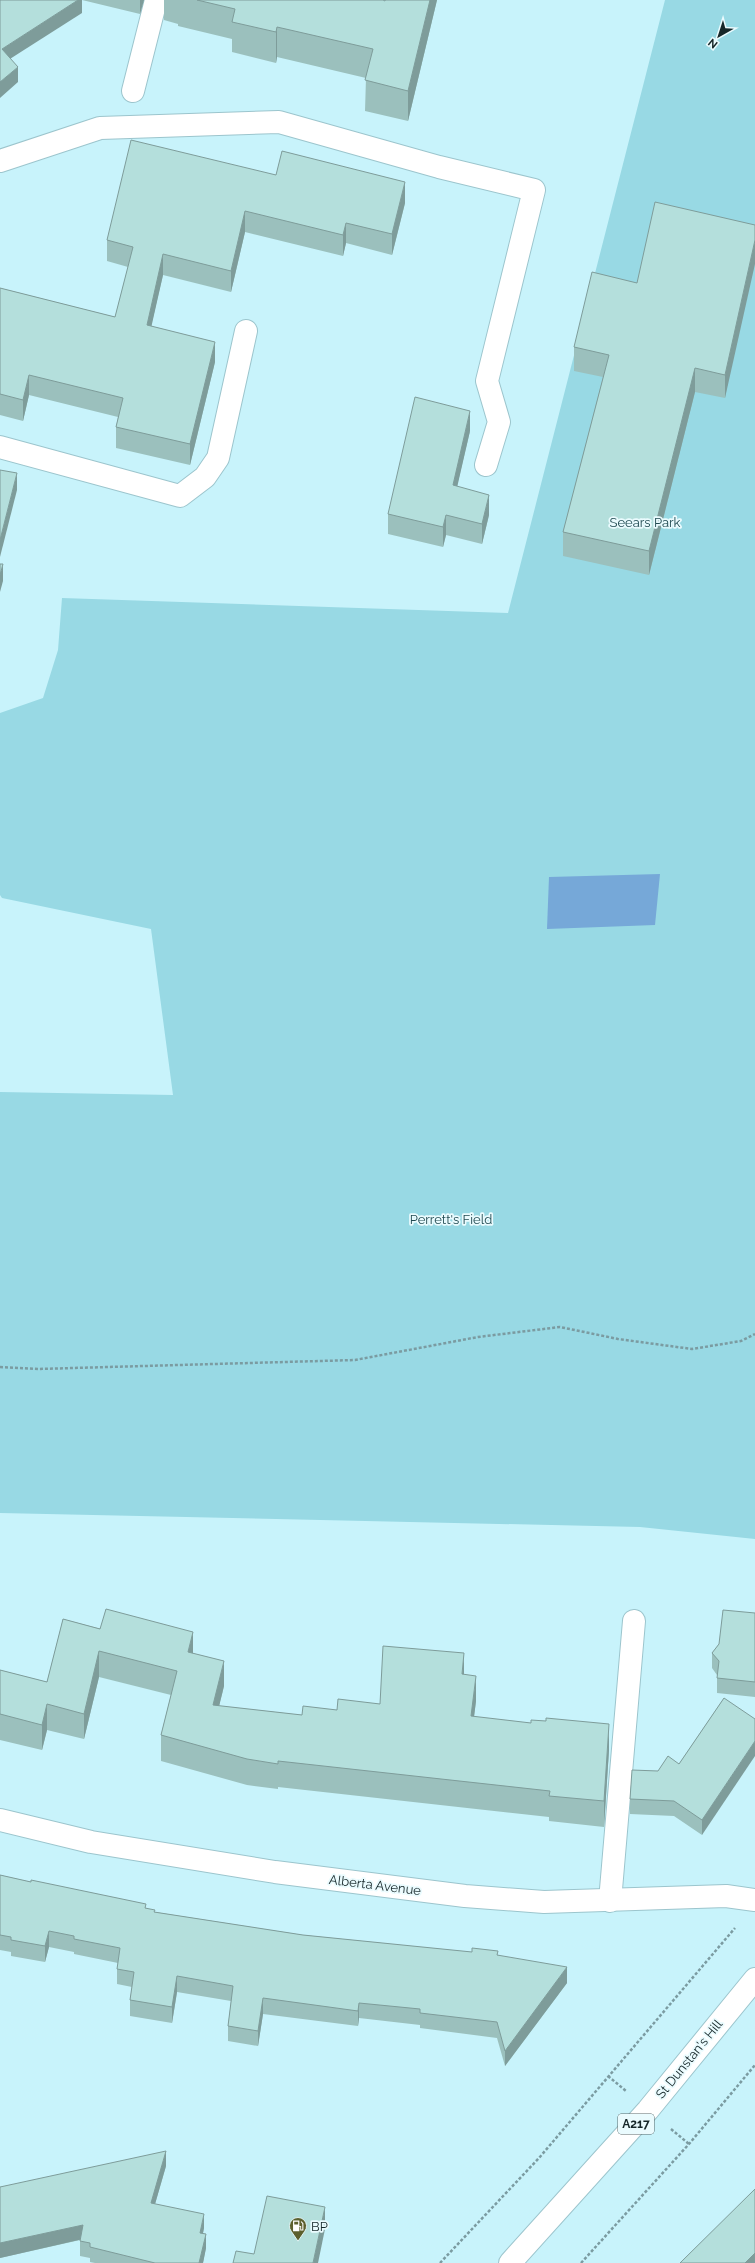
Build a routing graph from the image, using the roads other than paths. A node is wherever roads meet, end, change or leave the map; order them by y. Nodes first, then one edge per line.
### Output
1 (156, 0) edge
2 (133, 91) dead end
3 (0, 161) edge
4 (246, 331) dead end
5 (0, 447) edge
6 (486, 465) dead end
7 (634, 1621) dead end
8 (0, 1820) edge
9 (755, 1900) edge
10 (610, 1901) junction
11 (755, 1979) edge
12 (510, 2263) edge

1 - 2 main road
3 - 6 main road
4 - 5 main road
7 - 10 main road
8 - 10 main road, Alberta Avenue
9 - 10 main road, Alberta Avenue
11 - 12 main road, St Dunstan's Hill / A217

